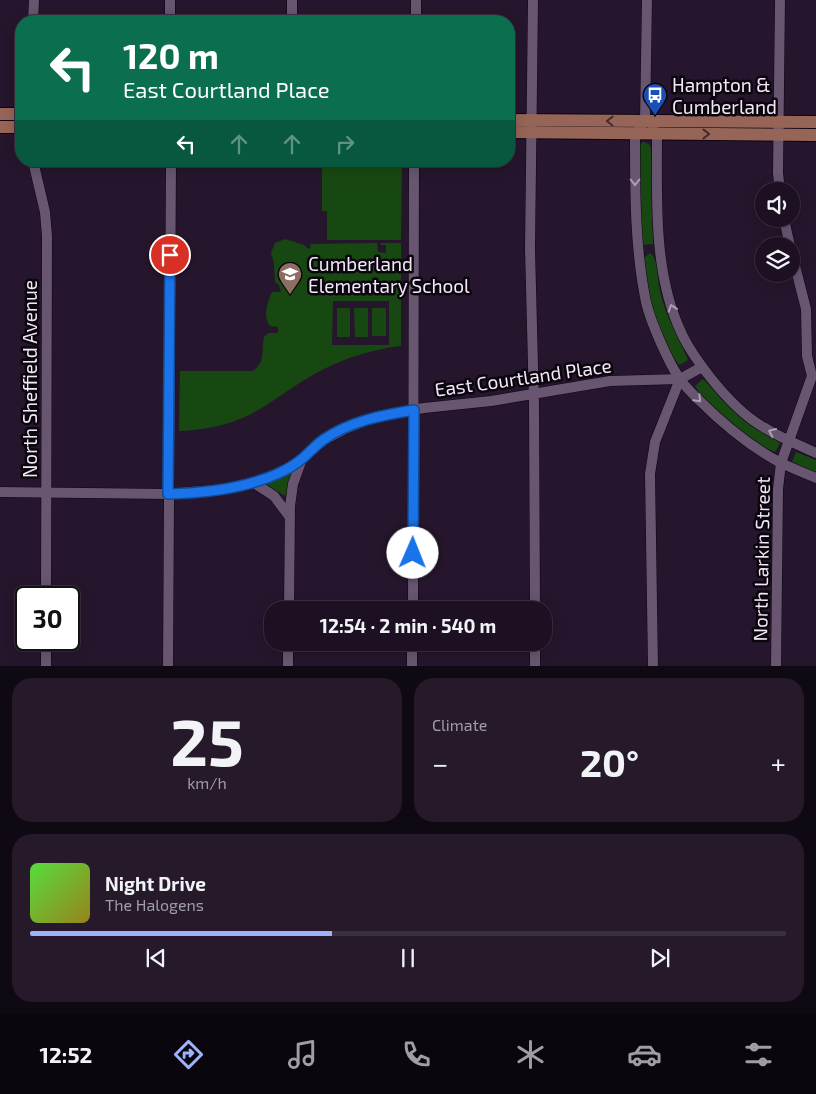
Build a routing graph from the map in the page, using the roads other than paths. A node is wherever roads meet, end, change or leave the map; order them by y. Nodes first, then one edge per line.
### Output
1 (34, 0) edge
2 (170, 0) edge
3 (292, 0) edge
4 (416, 0) edge
5 (533, 0) edge
6 (648, 0) edge
7 (780, 0) edge
8 (33, 15) edge
9 (170, 15) edge
10 (292, 15) edge
11 (416, 15) edge
12 (0, 114) edge
13 (15, 114) edge
14 (645, 121) junction
15 (778, 121) junction
16 (515, 122) edge
17 (816, 122) edge
18 (532, 126) junction
19 (0, 127) edge
20 (15, 127) edge
21 (515, 130) edge
22 (636, 133) junction
23 (657, 134) junction
24 (778, 135) junction
25 (816, 135) edge
26 (34, 167) edge
27 (171, 167) edge
28 (414, 167) edge
29 (779, 182) edge
30 (799, 282) edge
31 (702, 367) junction
32 (814, 375) edge
33 (680, 379) junction
34 (534, 394) junction
35 (414, 410) junction
36 (789, 440) junction
37 (816, 453) edge
38 (302, 459) junction
39 (781, 463) junction
40 (816, 478) edge
41 (254, 483) junction
42 (0, 492) edge
43 (46, 493) junction
44 (168, 494) junction
45 (290, 517) junction
46 (46, 586) edge
47 (289, 601) edge
48 (413, 601) edge
49 (535, 601) edge
50 (46, 651) edge
51 (288, 651) edge
52 (412, 651) edge
53 (535, 651) edge
54 (46, 666) edge
55 (168, 666) edge
56 (288, 666) edge
57 (412, 666) edge
58 (535, 666) edge
59 (653, 666) edge
60 (776, 666) edge

1 - 8 street
2 - 9 street
3 - 10 street
4 - 11 street
5 - 18 street
6 - 14 street
7 - 15 street
12 - 13 main road
14 - 15 main road
14 -> 18 main road
14 - 22 street
14 - 23 street
15 - 17 main road
15 - 24 street
16 - 18 main road
18 - 21 main road
18 - 22 main road
18 - 34 street
19 - 20 main road
22 - 23 main road
22 -> 33 street
23 -> 24 main road
31 -> 23 street
24 - 25 main road
24 - 29 street
26 - 43 street, North Sheffield Avenue
27 - 44 street
28 - 35 street
30 - 32 street, North Larkin Street
31 - 33 street
36 -> 31 street
32 - 36 street, North Larkin Street
33 - 34 street, East Courtland Place
33 -> 39 street
33 - 59 street
34 - 35 street, East Courtland Place
34 - 49 street
35 - 38 street, East Courtland Place
35 - 48 street
36 - 37 street
36 - 39 street, North Larkin Street
38 - 41 street, East Courtland Place
38 - 45 street
39 - 40 street
39 - 60 street, North Larkin Street
41 - 44 street, East Courtland Place
41 - 45 street
42 - 43 street, East Courtland Place
43 - 44 street, East Courtland Place
43 - 46 street, North Sheffield Avenue
44 - 55 street
45 - 47 street
50 - 54 street
51 - 56 street
52 - 57 street
53 - 58 street

